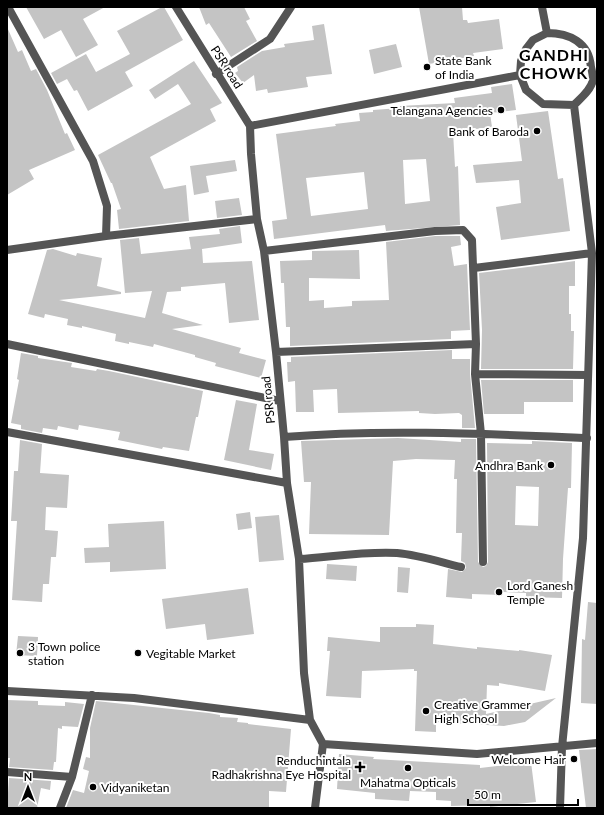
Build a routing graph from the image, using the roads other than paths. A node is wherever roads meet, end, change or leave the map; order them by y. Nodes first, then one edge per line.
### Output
1 (8, 7) edge
2 (176, 7) edge
3 (291, 7) edge
4 (542, 7) edge
5 (547, 33) junction
6 (594, 60) edge
7 (216, 74) junction
8 (520, 75) junction
9 (574, 105) junction
10 (250, 126) junction
11 (257, 219) junction
12 (594, 235) edge
13 (106, 236) junction
14 (7, 250) edge
15 (264, 251) junction
16 (592, 253) junction
17 (474, 268) junction
18 (7, 344) edge
19 (476, 344) junction
20 (276, 352) junction
21 (475, 374) junction
22 (588, 375) junction
23 (280, 401) junction
24 (7, 432) edge
25 (481, 434) junction
26 (284, 437) junction
27 (587, 438) junction
28 (287, 483) junction
29 (299, 559) junction
30 (483, 562) dead end
31 (461, 567) dead end
32 (7, 691) edge
33 (92, 695) junction
34 (310, 720) junction
35 (597, 743) edge
36 (323, 744) junction
37 (562, 747) junction
38 (7, 772) edge
39 (72, 777) junction
40 (60, 808) edge
41 (315, 808) edge
42 (560, 808) edge

1 - 13 street
2 - 7 street, PSR road
3 - 7 street
4 - 5 street
5 - 6 street
5 - 8 street
6 - 9 street
7 - 10 street, PSR road
8 - 9 street
8 - 10 street
9 - 12 street
10 - 11 street, PSR road
11 - 13 street
11 - 15 street, PSR road
12 - 16 street
13 - 14 street
15 - 17 street
15 - 20 street, PSR road
16 - 17 street
16 - 22 street
17 - 19 street
18 - 23 street
19 - 20 street
19 - 21 street
20 - 23 street, PSR road
21 - 22 street
21 - 25 street
22 - 27 street
23 - 26 street, PSR road
24 - 28 street
25 - 26 street
25 - 27 street
25 - 30 street
26 - 28 street, PSR road
27 - 37 street
28 - 29 street, PSR road
29 - 31 street
29 - 34 street, PSR road
32 - 33 street
33 - 34 street
33 - 39 street
34 - 36 street, PSR road
35 - 37 street
36 - 37 street
36 - 41 street
37 - 42 street
38 - 39 street
39 - 40 street

